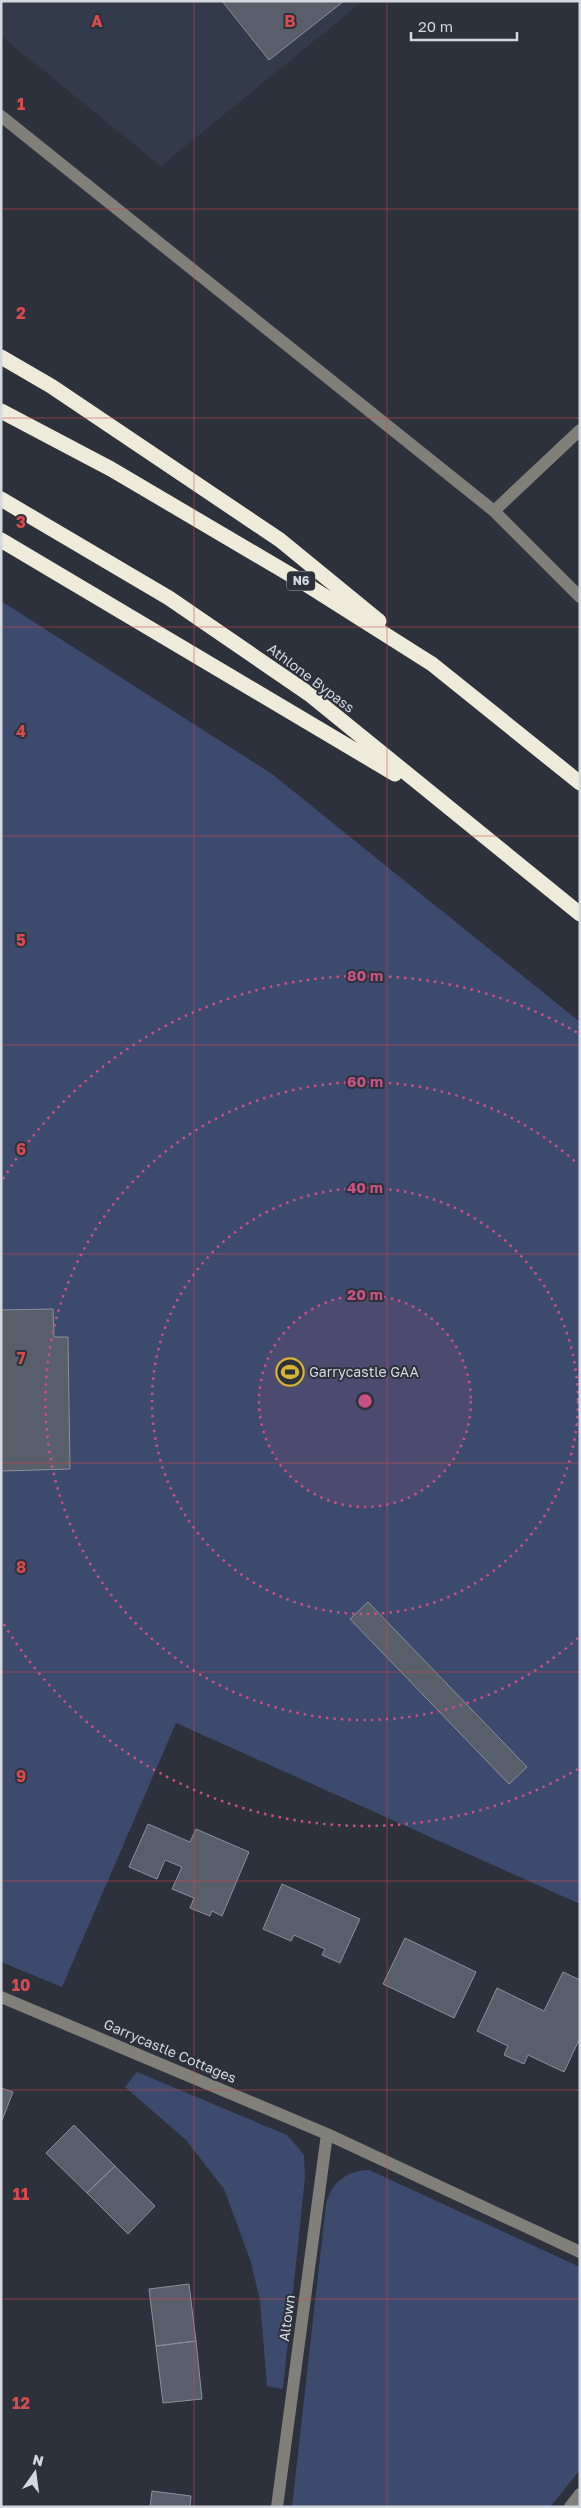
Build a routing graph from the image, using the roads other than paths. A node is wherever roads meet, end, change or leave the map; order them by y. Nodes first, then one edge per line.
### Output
1 (1, 116) edge
2 (1, 357) edge
3 (1, 411) edge
4 (580, 430) edge
5 (1, 499) edge
6 (494, 511) junction
7 (1, 540) edge
8 (580, 596) edge
9 (432, 664) junction
10 (580, 783) edge
11 (434, 796) junction
12 (580, 914) edge
13 (1, 1997) edge
14 (327, 2134) junction
15 (580, 2252) edge
16 (580, 2494) edge
17 (277, 2507) edge
18 (570, 2507) edge

1 - 6 street
2 - 9 highway, N6
3 - 9 highway, N6
4 - 6 street
5 - 11 highway, Athlone Bypass
6 - 8 street
7 - 11 highway
9 - 10 highway, N6
11 - 12 highway, Athlone Bypass
13 - 14 street, Garrycastle Cottages
14 - 15 street, Garrycastle Cottages
14 - 17 street, Altown
16 - 18 street

